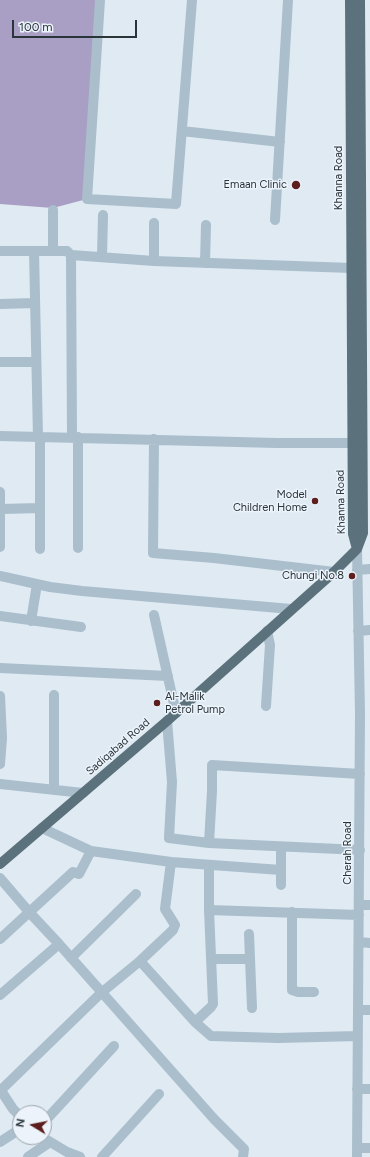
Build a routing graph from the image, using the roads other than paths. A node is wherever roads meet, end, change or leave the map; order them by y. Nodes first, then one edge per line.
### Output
1 (100, 0) edge
2 (192, 0) edge
3 (288, 0) edge
4 (350, 0) edge
5 (360, 0) edge
6 (350, 39) junction
7 (361, 39) junction
8 (182, 131) junction
9 (280, 142) junction
10 (52, 210) dead end
11 (103, 215) dead end
12 (275, 220) dead end
13 (154, 223) dead end
14 (206, 225) dead end
15 (0, 251) edge
16 (34, 251) junction
17 (53, 251) junction
18 (71, 255) junction
19 (102, 257) junction
20 (154, 261) junction
21 (205, 263) junction
22 (351, 268) junction
23 (362, 268) junction
24 (366, 298) edge
25 (35, 303) junction
26 (0, 304) edge
27 (0, 362) edge
28 (36, 362) junction
29 (0, 436) edge
30 (39, 437) junction
31 (75, 437) junction
32 (154, 439) junction
33 (352, 443) junction
34 (363, 443) junction
35 (367, 482) edge
36 (0, 492) edge
37 (40, 508) junction
38 (1, 509) edge
39 (367, 526) edge
40 (0, 532) edge
41 (0, 547) edge
42 (78, 548) dead end
43 (40, 549) dead end
44 (357, 549) junction
45 (370, 569) edge
46 (357, 570) junction
47 (334, 572) junction
48 (0, 576) edge
49 (37, 584) junction
50 (291, 609) junction
51 (154, 615) dead end
52 (0, 616) edge
53 (31, 621) junction
54 (81, 627) dead end
55 (370, 630) edge
56 (267, 631) junction
57 (358, 631) junction
58 (0, 668) edge
59 (168, 676) junction
60 (0, 696) edge
61 (54, 696) dead end
62 (266, 706) dead end
63 (176, 713) junction
64 (365, 714) edge
65 (167, 721) junction
66 (0, 764) edge
67 (360, 776) junction
68 (370, 776) edge
69 (0, 784) edge
70 (54, 790) junction
71 (83, 793) junction
72 (42, 828) junction
73 (209, 843) junction
74 (281, 847) junction
75 (360, 850) junction
76 (91, 851) junction
77 (171, 862) junction
78 (0, 864) edge
79 (209, 865) junction
80 (281, 870) junction
81 (0, 878) edge
82 (281, 885) dead end
83 (136, 894) dead end
84 (359, 905) junction
85 (370, 905) edge
86 (209, 910) junction
87 (292, 912) junction
88 (30, 913) junction
89 (359, 915) junction
90 (249, 934) dead end
91 (0, 939) edge
92 (359, 942) junction
93 (370, 943) edge
94 (59, 944) junction
95 (71, 958) junction
96 (211, 959) junction
97 (250, 959) junction
98 (140, 961) junction
99 (314, 992) dead end
100 (101, 994) junction
101 (0, 995) edge
102 (252, 1008) dead end
103 (358, 1010) junction
104 (370, 1010) edge
105 (195, 1022) junction
106 (358, 1036) junction
107 (114, 1046) dead end
108 (358, 1089) junction
109 (370, 1089) edge
110 (0, 1090) edge
111 (159, 1094) dead end
112 (12, 1108) edge
113 (52, 1113) edge
114 (12, 1134) edge
115 (0, 1142) edge
116 (52, 1143) edge
117 (41, 1145) edge
118 (370, 1148) edge
119 (357, 1153) edge
120 (28, 1157) edge
121 (80, 1157) edge
122 (102, 1157) edge
123 (243, 1157) edge

1 - 8 street
2 - 8 street
3 - 9 street
4 - 6 main road, Khanna Road
5 - 7 main road, Khanna Road
6 - 7 main road
6 - 22 main road, Khanna Road
7 - 23 main road, Khanna Road
8 - 9 street
9 - 12 street
10 - 17 street
11 - 19 street
13 - 20 street
14 - 21 street
15 - 16 street
16 - 17 street
16 - 25 street
17 - 18 street
18 - 19 street
18 - 31 street
19 - 20 street
20 - 21 street
21 - 22 street
22 - 23 main road
22 - 33 main road, Khanna Road
23 - 24 main road, Khanna Road
24 - 34 main road, Khanna Road
25 - 26 street
25 - 28 street
27 - 28 street
28 - 30 street
29 - 30 street
30 - 31 street
30 - 37 street
31 - 32 street
31 - 42 street
32 - 33 street
32 - 47 street
33 - 34 main road
33 - 44 main road, Khanna Road
34 - 35 main road, Khanna Road
35 - 39 main road, Khanna Road
36 - 38 street
37 - 38 street
37 - 43 street
38 - 40 street
39 - 44 main road, Khanna Road
40 - 41 street
44 - 46 street, Cherah Road
44 - 47 main road, Sadiqabad Road
45 - 46 street
46 - 57 street, Cherah Road
47 - 50 main road, Sadiqabad Road
48 - 49 street
49 - 50 street
49 - 53 street
50 - 56 main road, Sadiqabad Road
51 - 59 street
52 - 53 street
53 - 54 street
55 - 57 street
56 - 62 street
56 - 63 main road, Sadiqabad Road
57 - 64 street, Cherah Road
58 - 59 street
59 - 63 street
60 - 66 street
61 - 70 street
63 - 65 main road, Sadiqabad Road
64 - 67 street, Cherah Road
65 - 71 main road, Sadiqabad Road
65 - 73 street
67 - 68 street
67 - 73 street
67 - 75 street, Cherah Road
69 - 70 street
70 - 71 street
71 - 72 main road, Sadiqabad Road
72 - 76 street
72 - 78 main road, Sadiqabad Road
73 - 74 street
74 - 75 street
74 - 80 street
75 - 84 street, Cherah Road
76 - 77 street
76 - 88 street
77 - 79 street
77 - 98 street
79 - 80 street
79 - 86 street
80 - 82 street
81 - 88 street
83 - 95 street
84 - 85 street
84 - 89 street, Cherah Road
86 - 87 street
86 - 96 street
87 - 89 street
87 - 99 street
88 - 91 street
88 - 94 street
89 - 92 street, Cherah Road
90 - 97 street
92 - 93 street
92 - 103 street, Cherah Road
94 - 95 street
94 - 101 street
95 - 100 street
96 - 97 street
96 - 105 street
97 - 102 street
98 - 100 street
98 - 105 street
100 - 110 street
100 - 123 street
103 - 104 street
103 - 106 street, Cherah Road
105 - 106 street
106 - 108 street, Cherah Road
107 - 113 street
108 - 109 street
108 - 119 street, Cherah Road
110 - 112 street
111 - 122 street
114 - 115 street
116 - 121 street
117 - 120 street
118 - 119 street

